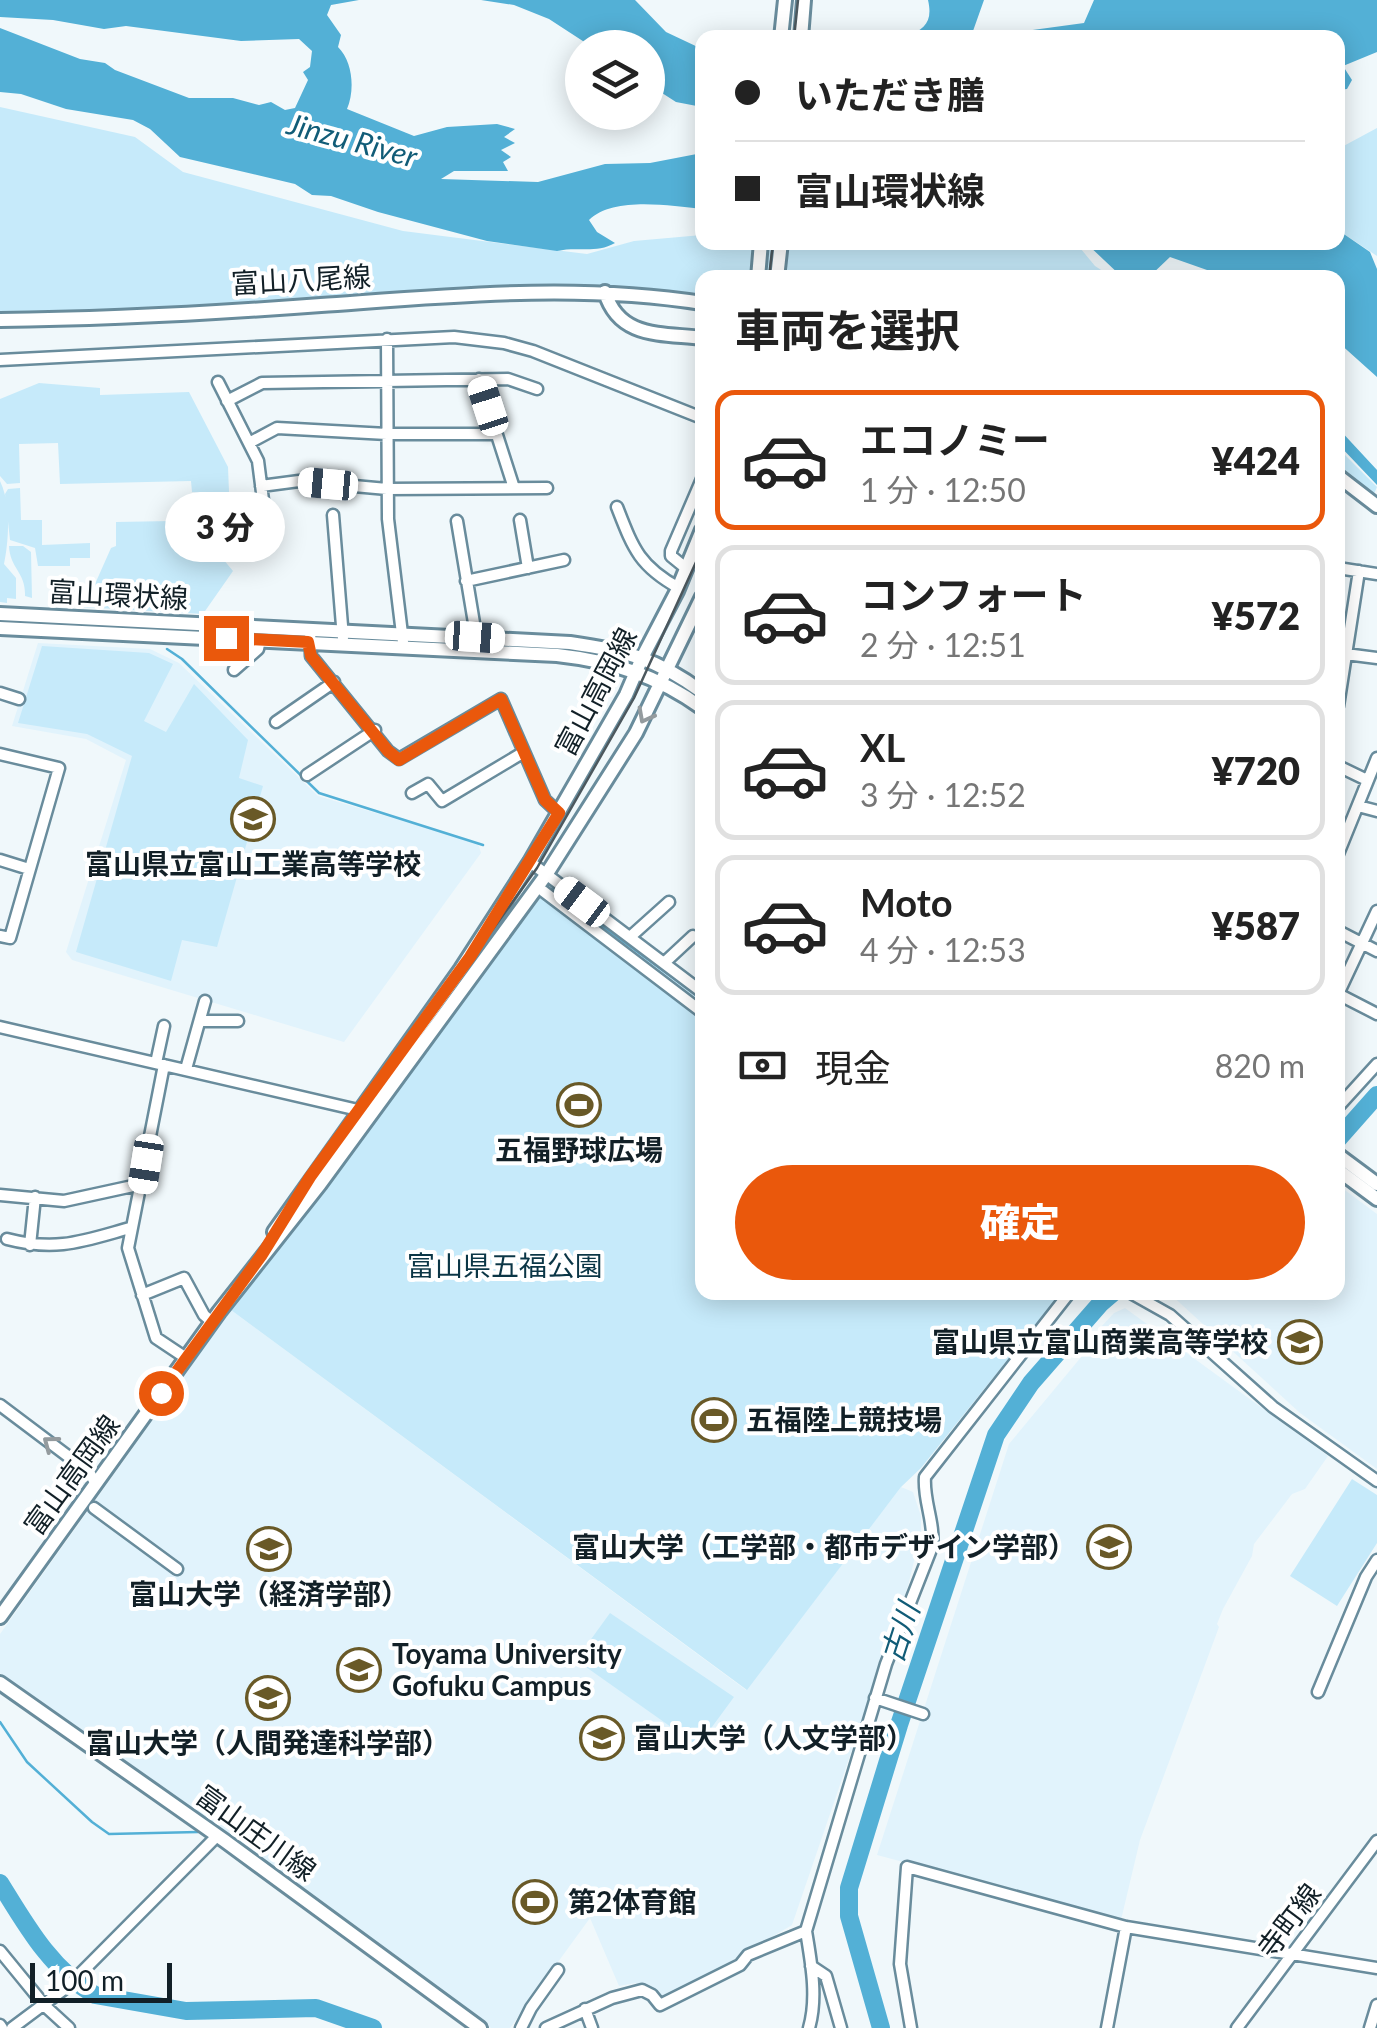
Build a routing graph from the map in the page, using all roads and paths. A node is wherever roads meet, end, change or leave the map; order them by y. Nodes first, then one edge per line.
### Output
1 (785, 0) edge
2 (804, 0) edge
3 (782, 30) edge
4 (802, 30) edge
5 (605, 292) junction
6 (695, 302) edge
7 (0, 320) edge
8 (695, 337) edge
9 (387, 340) junction
10 (0, 360) edge
11 (479, 379) junction
12 (388, 380) junction
13 (218, 382) dead end
14 (537, 389) dead end
15 (227, 400) junction
16 (695, 415) edge
17 (387, 434) junction
18 (496, 434) junction
19 (249, 443) junction
20 (1345, 482) edge
21 (261, 486) junction
22 (514, 488) junction
23 (547, 488) dead end
24 (387, 489) junction
25 (695, 495) edge
26 (1371, 502) edge
27 (616, 507) dead end
28 (264, 508) dead end
29 (333, 515) dead end
30 (1377, 516) edge
31 (520, 520) dead end
32 (457, 521) dead end
33 (695, 550) edge
34 (564, 560) dead end
35 (528, 568) junction
36 (688, 569) junction
37 (1345, 569) edge
38 (1359, 571) junction
39 (1377, 574) edge
40 (466, 580) junction
41 (678, 588) junction
42 (695, 613) edge
43 (0, 614) edge
44 (0, 628) edge
45 (309, 636) junction
46 (343, 638) junction
47 (1345, 639) edge
48 (260, 640) junction
49 (403, 641) junction
50 (474, 644) junction
51 (1345, 653) edge
52 (1377, 658) edge
53 (639, 665) junction
54 (670, 668) junction
55 (234, 670) dead end
56 (334, 682) junction
57 (663, 682) junction
58 (695, 687) edge
59 (0, 693) edge
60 (19, 699) dead end
61 (695, 703) edge
62 (276, 722) dead end
63 (375, 730) junction
64 (524, 752) junction
65 (0, 754) edge
66 (1377, 758) edge
67 (1345, 770) edge
68 (307, 775) dead end
69 (1366, 780) junction
70 (412, 794) dead end
71 (1358, 806) junction
72 (1377, 810) edge
73 (559, 813) junction
74 (1345, 837) edge
75 (0, 860) edge
76 (530, 862) junction
77 (29, 869) junction
78 (546, 875) junction
79 (543, 892) dead end
80 (669, 902) dead end
81 (1377, 911) edge
82 (0, 936) edge
83 (693, 936) dead end
84 (1345, 936) edge
85 (630, 938) junction
86 (1362, 944) junction
87 (1377, 951) edge
88 (664, 963) junction
89 (1345, 979) edge
90 (695, 987) edge
91 (1345, 998) edge
92 (206, 1001) dead end
93 (695, 1007) edge
94 (1377, 1014) edge
95 (200, 1021) junction
96 (238, 1021) dead end
97 (164, 1026) dead end
98 (0, 1028) edge
99 (160, 1064) junction
100 (1377, 1064) edge
101 (186, 1069) junction
102 (1345, 1100) edge
103 (358, 1110) junction
104 (1345, 1165) edge
105 (1345, 1168) edge
106 (142, 1184) junction
107 (1377, 1184) edge
108 (0, 1196) edge
109 (35, 1197) junction
110 (1377, 1199) edge
111 (130, 1228) junction
112 (7, 1239) dead end
113 (30, 1245) junction
114 (261, 1256) junction
115 (142, 1295) junction
116 (1064, 1300) edge
117 (1145, 1300) edge
118 (215, 1317) junction
119 (186, 1358) junction
120 (0, 1404) edge
121 (1377, 1481) edge
122 (96, 1484) junction
123 (94, 1508) dead end
124 (1377, 1560) edge
125 (177, 1569) dead end
126 (0, 1617) edge
127 (0, 1683) edge
128 (1318, 1692) dead end
129 (878, 1699) junction
130 (917, 1712) dead end
131 (218, 1836) junction
132 (1377, 1840) edge
133 (1126, 1928) junction
134 (806, 1931) junction
135 (0, 1951) edge
136 (1292, 1954) junction
137 (812, 1966) junction
138 (1377, 1968) edge
139 (558, 1970) dead end
140 (45, 2006) junction
141 (1377, 2006) edge
142 (585, 2009) junction
143 (12, 2028) edge
144 (69, 2028) edge
145 (480, 2028) edge
146 (522, 2028) edge
147 (546, 2028) edge
148 (592, 2028) edge
149 (809, 2028) edge
150 (840, 2028) edge
151 (911, 2028) edge
152 (1107, 2028) edge
153 (1237, 2028) edge
154 (1370, 2028) edge

1 - 3 main road
2 - 4 main road
5 - 6 main road, 富山八尾線
5 - 7 main road, 富山八尾線
5 - 8 main road
9 - 10 street
9 - 12 street
9 - 16 street
11 - 12 street
11 - 14 street
11 - 18 street
12 - 15 street
12 - 17 street
13 - 15 street
15 - 19 street
17 - 18 street
17 - 19 street
17 - 24 street
18 - 22 street
19 - 21 street
20 - 26 main road
21 - 24 street
21 - 28 street
22 - 23 street
22 - 24 street
24 - 49 street
25 - 36 street
26 - 30 street
27 - 41 street
29 - 46 street
31 - 35 street
32 - 40 street
33 - 36 main road, 富山高岡線
34 - 35 street
35 - 40 street
36 - 41 main road, 富山高岡線
37 - 38 street
38 - 39 street
38 - 47 street
40 - 50 street
41 - 53 main road, 富山高岡線
42 - 54 main road, 富山高岡線
43 - 45 main road, 富山環状線
44 - 48 main road, 富山環状線
45 - 46 main road, 富山環状線
45 - 48 main road, 富山環状線
45 - 56 street
46 - 49 main road, 富山環状線
48 - 55 street
49 - 50 main road, 富山環状線
50 - 53 main road, 富山環状線
51 - 52 street
53 - 54 main road, 富山環状線
53 - 57 main road, 富山環状線
53 - 73 main road, 富山高岡線
54 - 57 main road, 富山高岡線
54 - 58 main road, 富山環状線
56 - 62 street
56 - 63 street
57 - 61 main road, 富山環状線
57 -> 78 main road, 富山高岡線
59 - 60 street
63 - 64 street
63 - 68 street
64 - 70 street
64 - 73 street
65 - 77 street
66 - 69 street
67 - 69 street
69 - 71 street
71 - 72 street
71 - 74 street
73 - 76 main road, 富山高岡線
75 - 77 street
76 - 78 street
76 - 103 main road, 富山高岡線
77 - 82 street
78 - 85 street
78 - 114 main road, 富山高岡線
79 - 93 street
80 - 85 street
81 - 86 street
83 - 88 street
84 - 86 street
85 - 88 street
86 - 87 street
86 - 89 street
88 - 90 street
91 - 94 street
92 - 95 street
95 - 96 street
95 - 101 street
97 - 99 street
98 - 99 street
99 - 101 street
99 - 106 street
100 - 102 street
101 - 103 street
103 - 114 main road, 富山高岡線
104 - 107 main road
105 - 110 main road
106 - 109 street
106 - 111 street
108 - 109 street
109 - 113 street
111 - 113 street
111 - 115 street
112 - 113 street
114 - 118 main road, 富山高岡線
115 - 118 street
115 - 119 street
116 - 129 street
117 - 121 street
118 - 119 main road, 富山高岡線
119 - 122 main road, 富山高岡線
122 -> 120 street
122 - 126 main road, 富山高岡線
123 - 125 street
124 - 128 street
127 - 131 main road, 富山庄川線
129 - 130 street
129 - 134 street
131 - 140 street
131 - 145 main road, 富山庄川線
132 - 136 street, 寺町線
133 - 136 street
133 - 151 street
133 - 152 street
134 - 137 street
134 - 142 street
135 - 140 street
136 - 138 street
136 - 153 street, 寺町線
137 - 149 street
137 - 150 street
139 - 146 street
140 - 143 street
140 - 144 street
141 - 154 street
142 - 147 street
142 - 148 street

